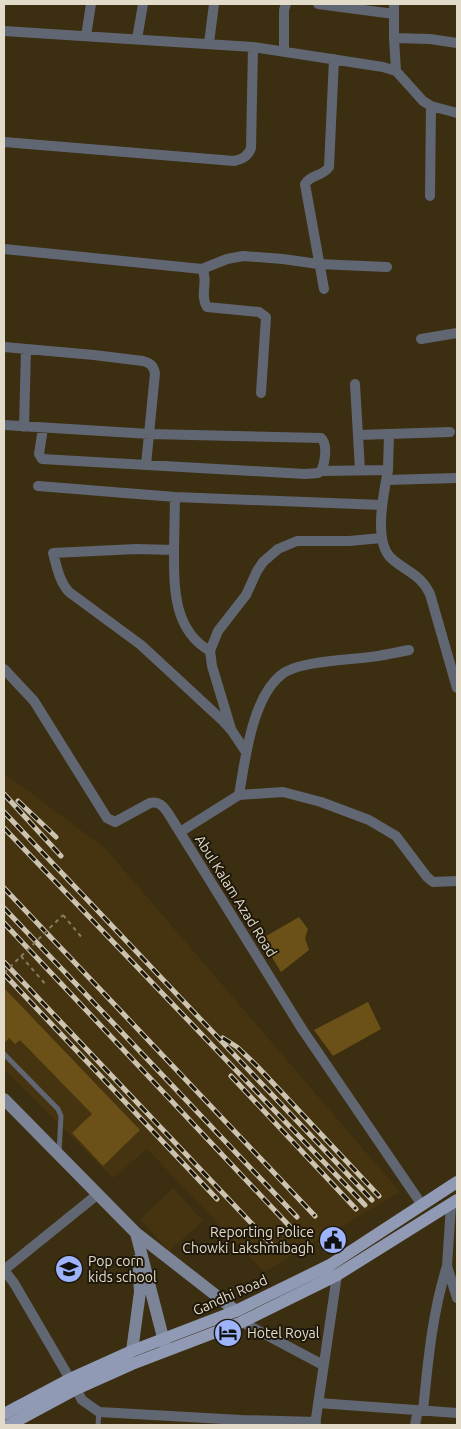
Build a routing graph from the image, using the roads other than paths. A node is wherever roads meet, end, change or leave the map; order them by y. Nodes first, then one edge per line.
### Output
1 (91, 4) edge
2 (143, 4) edge
3 (214, 4) edge
4 (286, 4) edge
5 (318, 4) edge
6 (394, 9) edge
7 (4, 31) edge
8 (86, 36) junction
9 (394, 38) junction
10 (137, 39) junction
11 (208, 43) junction
12 (457, 43) edge
13 (253, 47) junction
14 (284, 52) junction
15 (334, 59) junction
16 (396, 71) junction
17 (431, 106) junction
18 (457, 113) edge
19 (4, 142) edge
20 (430, 196) dead end
21 (4, 249) edge
22 (318, 264) junction
23 (387, 267) dead end
24 (202, 269) junction
25 (324, 289) dead end
26 (457, 333) edge
27 (421, 339) dead end
28 (4, 348) edge
29 (26, 349) junction
30 (355, 384) dead end
31 (261, 393) dead end
32 (4, 425) edge
33 (24, 427) junction
34 (43, 428) junction
35 (450, 432) dead end
36 (150, 434) junction
37 (389, 434) junction
38 (358, 435) junction
39 (146, 465) junction
40 (360, 470) junction
41 (321, 471) junction
42 (387, 475) junction
43 (457, 478) edge
44 (38, 486) dead end
45 (176, 497) junction
46 (382, 505) junction
47 (382, 538) junction
48 (174, 550) junction
49 (408, 650) dead end
50 (210, 651) junction
51 (4, 669) edge
52 (457, 688) edge
53 (232, 731) junction
54 (246, 752) junction
55 (239, 795) junction
56 (180, 832) junction
57 (457, 881) edge
58 (4, 1054) edge
59 (4, 1099) edge
60 (59, 1154) junction
61 (457, 1182) edge
62 (98, 1194) junction
63 (454, 1202) edge
64 (422, 1205) junction
65 (453, 1228) edge
66 (136, 1233) junction
67 (447, 1266) junction
68 (4, 1270) edge
69 (337, 1275) junction
70 (457, 1298) edge
71 (239, 1316) junction
72 (165, 1345) junction
73 (132, 1351) junction
74 (323, 1365) junction
75 (73, 1384) junction
76 (318, 1404) junction
77 (421, 1410) junction
78 (99, 1412) junction
79 (457, 1413) edge
80 (4, 1414) edge
81 (316, 1424) edge
82 (9, 1425) edge
83 (98, 1425) edge
84 (416, 1425) edge

1 - 8 street
2 - 10 street
3 - 11 street
4 - 14 street
5 - 6 street
6 - 9 street
7 - 8 street
8 - 10 street
9 - 12 street
9 - 16 street
10 - 11 street
11 - 13 street
13 - 14 street
13 - 19 street
14 - 15 street
15 - 16 street
15 - 22 street
16 - 17 street
17 - 18 street
17 - 20 street
21 - 24 street
22 - 23 street
22 - 24 street
22 - 25 street
24 - 31 street
26 - 27 street
28 - 29 street
29 - 33 street
29 - 36 street
30 - 38 street
32 - 33 street
33 - 34 street
34 - 36 street
34 - 39 street
35 - 37 street
36 - 39 street
36 - 41 street
37 - 38 street
37 - 42 street
38 - 40 street
39 - 41 street
40 - 41 street
40 - 42 street
42 - 43 street
42 - 46 street
44 - 45 street
45 - 46 street
45 - 48 street
46 - 47 street
47 - 50 street
47 - 52 street
48 - 50 street
48 - 53 street
49 - 54 street
50 - 53 street
51 - 56 street, Abul Kalam Azad Road
53 - 54 street
54 - 55 street
55 - 56 street
55 - 57 street
56 - 64 street, Abul Kalam Azad Road
58 - 60 lane
59 - 60 street
60 - 62 street
61 - 64 main road, Gandhi Road
62 - 66 street
62 - 68 street
63 - 65 street
63 - 69 main road, Gandhi Road
64 - 71 main road, Gandhi Road
65 - 67 street
66 - 71 street
66 - 72 street
66 - 73 street
67 - 70 street
67 - 77 street
68 - 75 street
69 - 71 main road, Gandhi Road
69 - 74 street
71 - 72 main road, Gandhi Road
71 - 74 street
72 - 73 main road, Gandhi Road
72 - 75 main road, Gandhi Road
73 - 75 main road, Gandhi Road
74 - 76 street
75 - 78 street
75 - 80 main road, Gandhi Road
75 - 82 main road, Gandhi Road
76 - 77 street
76 - 81 street
77 - 79 street
77 - 84 street
78 - 81 street
78 - 83 lane

